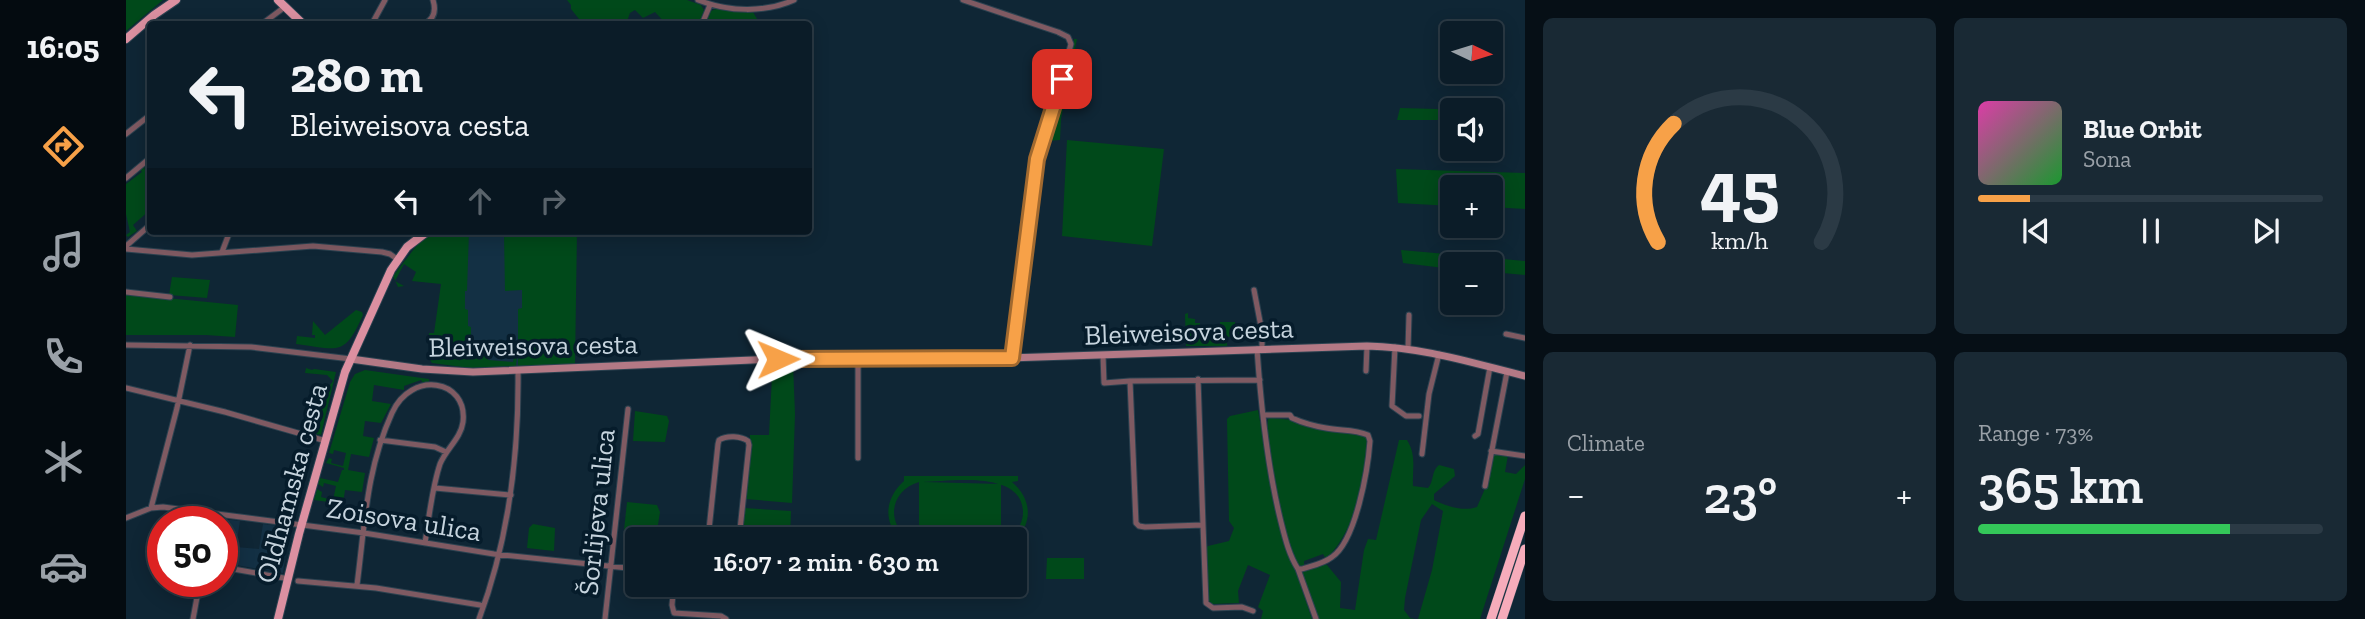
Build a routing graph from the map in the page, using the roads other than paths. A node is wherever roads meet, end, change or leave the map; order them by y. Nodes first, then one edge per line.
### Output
1 (176, 0) edge
2 (278, 0) edge
3 (294, 0) edge
4 (386, 0) edge
5 (433, 0) edge
6 (698, 0) edge
7 (794, 0) edge
8 (963, 0) edge
9 (710, 5) junction
10 (286, 6) junction
11 (266, 21) edge
12 (300, 21) edge
13 (376, 21) edge
14 (429, 21) edge
15 (703, 21) edge
16 (126, 39) edge
17 (147, 116) edge
18 (126, 134) edge
19 (147, 161) edge
20 (126, 178) edge
21 (147, 228) edge
22 (228, 235) edge
23 (422, 235) edge
24 (126, 247) edge
25 (222, 252) junction
26 (397, 259) junction
27 (1254, 289) dead end
28 (126, 292) edge
29 (170, 297) dead end
30 (1409, 315) dead end
31 (1506, 334) dead end
32 (1525, 338) edge
33 (126, 345) edge
34 (190, 345) junction
35 (1367, 346) junction
36 (1395, 347) junction
37 (1260, 349) junction
38 (1408, 349) junction
39 (1439, 354) junction
40 (1103, 355) junction
41 (858, 358) junction
42 (1012, 358) junction
43 (351, 359) junction
44 (1490, 367) junction
45 (518, 371) junction
46 (1366, 371) dead end
47 (1507, 372) junction
48 (1525, 376) edge
49 (1198, 379) junction
50 (1260, 380) junction
51 (1130, 381) junction
52 (126, 388) edge
53 (178, 400) junction
54 (628, 409) dead end
55 (1263, 415) junction
56 (1419, 416) dead end
57 (1475, 436) dead end
58 (380, 440) junction
59 (327, 441) junction
60 (1491, 451) junction
61 (446, 453) junction
62 (1422, 454) dead end
63 (1525, 456) edge
64 (858, 458) dead end
65 (1485, 486) dead end
66 (435, 488) junction
67 (511, 495) junction
68 (152, 506) edge
69 (147, 510) edge
70 (1525, 516) edge
71 (238, 517) edge
72 (126, 518) edge
73 (302, 525) junction
74 (1203, 525) junction
75 (709, 527) edge
76 (740, 527) edge
77 (364, 533) junction
78 (425, 543) junction
79 (1525, 549) edge
80 (500, 554) junction
81 (611, 566) junction
82 (625, 568) edge
83 (1298, 569) junction
84 (238, 570) edge
85 (284, 578) dead end
86 (298, 580) dead end
87 (357, 585) junction
88 (197, 597) edge
89 (673, 597) edge
90 (480, 605) dead end
91 (1253, 611) dead end
92 (701, 617) edge
93 (193, 619) edge
94 (278, 619) edge
95 (479, 619) edge
96 (605, 619) edge
97 (726, 619) edge
98 (1316, 619) edge
99 (1491, 619) edge
100 (1502, 619) edge

1 - 16 main road
2 - 10 main road
3 - 10 main road
4 - 13 street
5 - 14 street
6 - 9 street
7 - 9 street
8 - 42 street
9 - 15 street
10 - 11 street
10 - 12 main road
17 - 18 street
19 - 20 street
21 - 24 street
22 - 25 street
23 - 26 main road
24 - 25 street
25 - 26 street
26 - 43 main road, Oldhamska cesta
27 - 37 street
28 - 29 street
30 - 38 street
31 - 32 street
33 - 34 street, Bleiweisova cesta
34 - 43 street, Bleiweisova cesta
34 - 53 street
35 - 36 main road, Bleiweisova cesta
35 - 37 main road, Bleiweisova cesta
35 - 46 street
36 - 38 main road, Bleiweisova cesta
36 - 56 street
37 - 40 main road, Bleiweisova cesta
37 - 50 street
38 - 39 main road, Bleiweisova cesta
39 - 44 main road, Bleiweisova cesta
39 - 62 street
40 - 42 main road, Bleiweisova cesta
40 - 51 street
41 - 42 main road, Bleiweisova cesta
41 - 45 main road, Bleiweisova cesta
41 - 64 street
43 - 45 main road, Bleiweisova cesta
43 - 59 main road, Oldhamska cesta
44 - 47 main road, Bleiweisova cesta
44 - 57 street
45 - 67 street
47 - 48 main road, Bleiweisova cesta
47 - 60 street
49 - 50 street
49 - 51 street
49 - 74 street
50 - 55 street
51 - 74 street
52 - 53 street
53 - 59 street
53 - 68 street
54 - 81 street, Šorlijeva ulica
55 - 83 street
55 - 83 street
58 - 61 street
58 - 61 street
58 - 77 street
59 - 73 main road, Oldhamska cesta
60 - 63 street
60 - 65 street
61 - 66 street
66 - 67 street
66 - 78 street
67 - 80 street
69 - 72 street, Zoisova ulica
70 - 99 highway
71 - 73 street, Zoisova ulica
73 - 77 street, Zoisova ulica
73 - 94 main road, Oldhamska cesta
74 - 91 street
75 - 76 street
77 - 78 street, Zoisova ulica
77 - 87 street
78 - 80 street, Zoisova ulica
79 - 100 highway
80 - 81 street, Zoisova ulica
80 - 95 street
81 - 82 street, Zoisova ulica
81 - 96 street, Šorlijeva ulica
83 - 98 street
84 - 85 street
86 - 87 street
87 - 90 street
88 - 93 street
89 - 92 street
92 - 97 street

